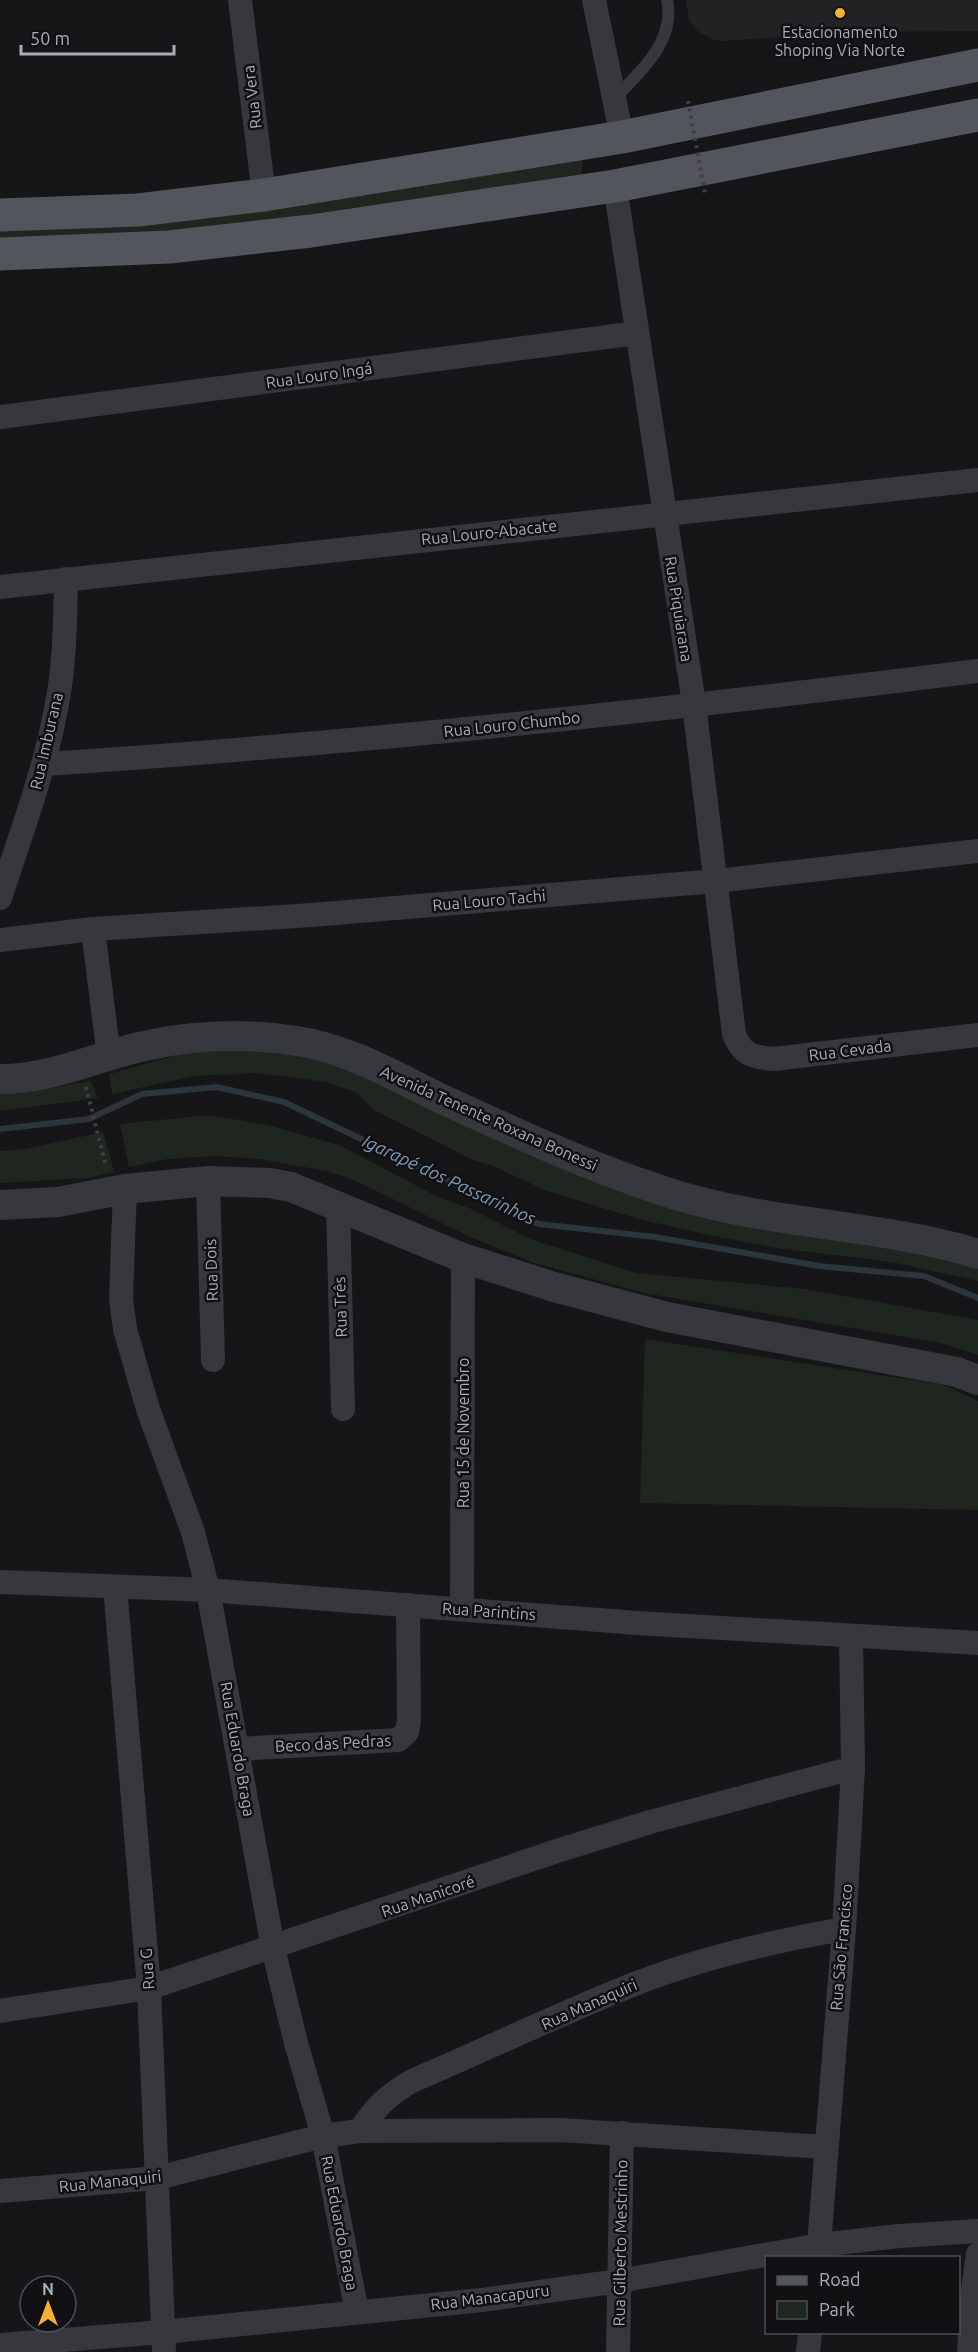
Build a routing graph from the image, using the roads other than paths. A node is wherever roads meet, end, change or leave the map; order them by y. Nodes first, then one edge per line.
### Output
1 (240, 0) edge
2 (594, 0) edge
3 (667, 0) edge
4 (978, 66) edge
5 (614, 99) junction
6 (978, 115) edge
7 (622, 137) junction
8 (615, 186) junction
9 (264, 195) junction
10 (0, 215) edge
11 (0, 255) edge
12 (637, 333) junction
13 (0, 417) edge
14 (978, 480) edge
15 (665, 513) junction
16 (66, 579) junction
17 (0, 587) edge
18 (978, 670) edge
19 (694, 704) junction
20 (44, 764) junction
21 (978, 851) edge
22 (716, 881) junction
23 (0, 898) edge
24 (93, 929) junction
25 (0, 940) edge
26 (734, 1034) joint
27 (978, 1035) edge
28 (109, 1057) junction
29 (0, 1079) edge
30 (116, 1179) junction
31 (208, 1180) junction
32 (338, 1204) junction
33 (0, 1205) edge
34 (978, 1254) edge
35 (463, 1257) junction
36 (213, 1360) dead end
37 (978, 1380) edge
38 (343, 1409) dead end
39 (0, 1582) edge
40 (115, 1587) junction
41 (208, 1590) junction
42 (408, 1605) junction
43 (462, 1608) junction
44 (851, 1636) junction
45 (978, 1642) edge
46 (238, 1749) junction
47 (853, 1768) junction
48 (844, 1929) junction
49 (273, 1948) junction
50 (148, 1988) junction
51 (0, 2011) edge
52 (360, 2130) junction
53 (622, 2133) junction
54 (323, 2136) junction
55 (826, 2147) junction
56 (157, 2178) junction
57 (0, 2191) edge
58 (978, 2231) edge
59 (819, 2251) edge
60 (978, 2254) edge
61 (787, 2256) edge
62 (765, 2259) edge
63 (619, 2282) junction
64 (357, 2312) junction
65 (810, 2334) edge
66 (163, 2342) edge
67 (0, 2345) edge
68 (618, 2352) edge
69 (808, 2352) edge
70 (969, 2352) edge

1 - 9 street, Rua Vera
2 - 5 street
3 - 5 lane
4 - 7 main road
5 - 7 street
6 - 8 main road
7 - 9 main road
8 - 11 main road
8 - 12 street, Rua Piquiarana
9 - 10 main road
12 - 13 street, Rua Louro Ingá
12 - 15 street, Rua Piquiarana
14 - 15 street, Rua Louro-Abacate
15 - 16 street, Rua Louro-Abacate
15 - 19 street, Rua Piquiarana
16 - 17 street, Rua Louro-Abacate
16 - 20 street, Rua Imburana
18 - 19 street, Rua Louro Chumbo
19 - 20 street, Rua Louro Chumbo
19 - 22 street, Rua Piquiarana
20 - 23 street, Rua Imburana
21 - 22 street, Rua Louro Tachi
22 - 24 street, Rua Louro Tachi
22 - 26 street, Rua Piquiarana
24 - 25 street, Rua Louro Tachi
24 - 28 street
26 - 27 street, Rua Cevada
28 - 29 street, Avenida Tenente Roxana Bonessi
28 - 34 street, Avenida Tenente Roxana Bonessi
30 - 31 street
30 - 33 street
30 - 41 street, Rua Eduardo Braga
31 - 32 street
31 - 36 street, Rua Dois
32 - 35 street
32 - 38 street, Rua Três
35 - 37 street
35 - 43 street, Rua 15 de Novembro
39 - 40 street, Rua Parintins
40 - 41 street, Rua Parintins
40 - 50 street, Rua G
41 - 42 street, Rua Parintins
41 - 46 street, Rua Eduardo Braga
42 - 43 street, Rua Parintins
42 - 46 street, Beco das Pedras
43 - 44 street, Rua Parintins
44 - 45 street, Rua Parintins
44 - 47 street, Rua São Francisco
46 - 49 street, Rua Eduardo Braga
47 - 48 street, Rua São Francisco
47 - 49 street, Rua Manicoré
48 - 52 street, Rua Manaquiri
48 - 55 street, Rua São Francisco
49 - 50 street, Rua Manicoré
49 - 54 street, Rua Eduardo Braga
50 - 51 street, Rua Manicoré
50 - 56 street, Rua G
52 - 53 street, Rua Manaquiri
52 - 54 street, Rua Manaquiri
53 - 55 street, Rua Manaquiri
53 - 63 street, Rua Gilberto Mestrinho
54 - 56 street, Rua Manaquiri
54 - 64 street, Rua Eduardo Braga
55 - 59 street, Rua São Francisco
56 - 57 street, Rua Manaquiri
56 - 66 street, Rua G
58 - 59 street, Rua Manacapuru
59 - 61 street, Rua Manacapuru
60 - 70 street
62 - 63 street, Rua Manacapuru
63 - 64 street, Rua Manacapuru
63 - 68 street, Rua Gilberto Mestrinho
64 - 66 street, Rua Manacapuru
65 - 69 street
66 - 67 street, Rua Manacapuru

